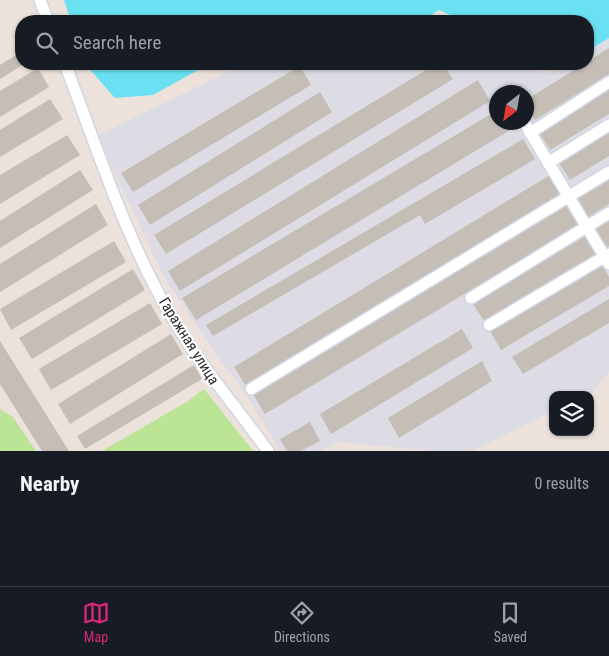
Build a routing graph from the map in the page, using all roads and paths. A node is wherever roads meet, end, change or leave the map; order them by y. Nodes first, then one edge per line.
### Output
1 (40, 0) edge
2 (46, 15) edge
3 (66, 70) edge
4 (609, 82) edge
5 (609, 125) edge
6 (528, 130) edge
7 (530, 133) junction
8 (548, 163) junction
9 (609, 172) edge
10 (569, 197) junction
11 (609, 213) edge
12 (587, 227) junction
13 (608, 258) edge
14 (471, 298) dead end
15 (490, 325) dead end
16 (251, 389) dead end
17 (268, 451) edge

1 - 2 street
3 - 17 street, Гаражная улица
4 - 7 street
5 - 8 street
6 - 7 street
7 - 8 street
8 - 10 street
9 - 10 street
10 - 12 street
10 - 16 street
11 - 12 street
12 - 13 street
12 - 14 street
13 - 15 street

